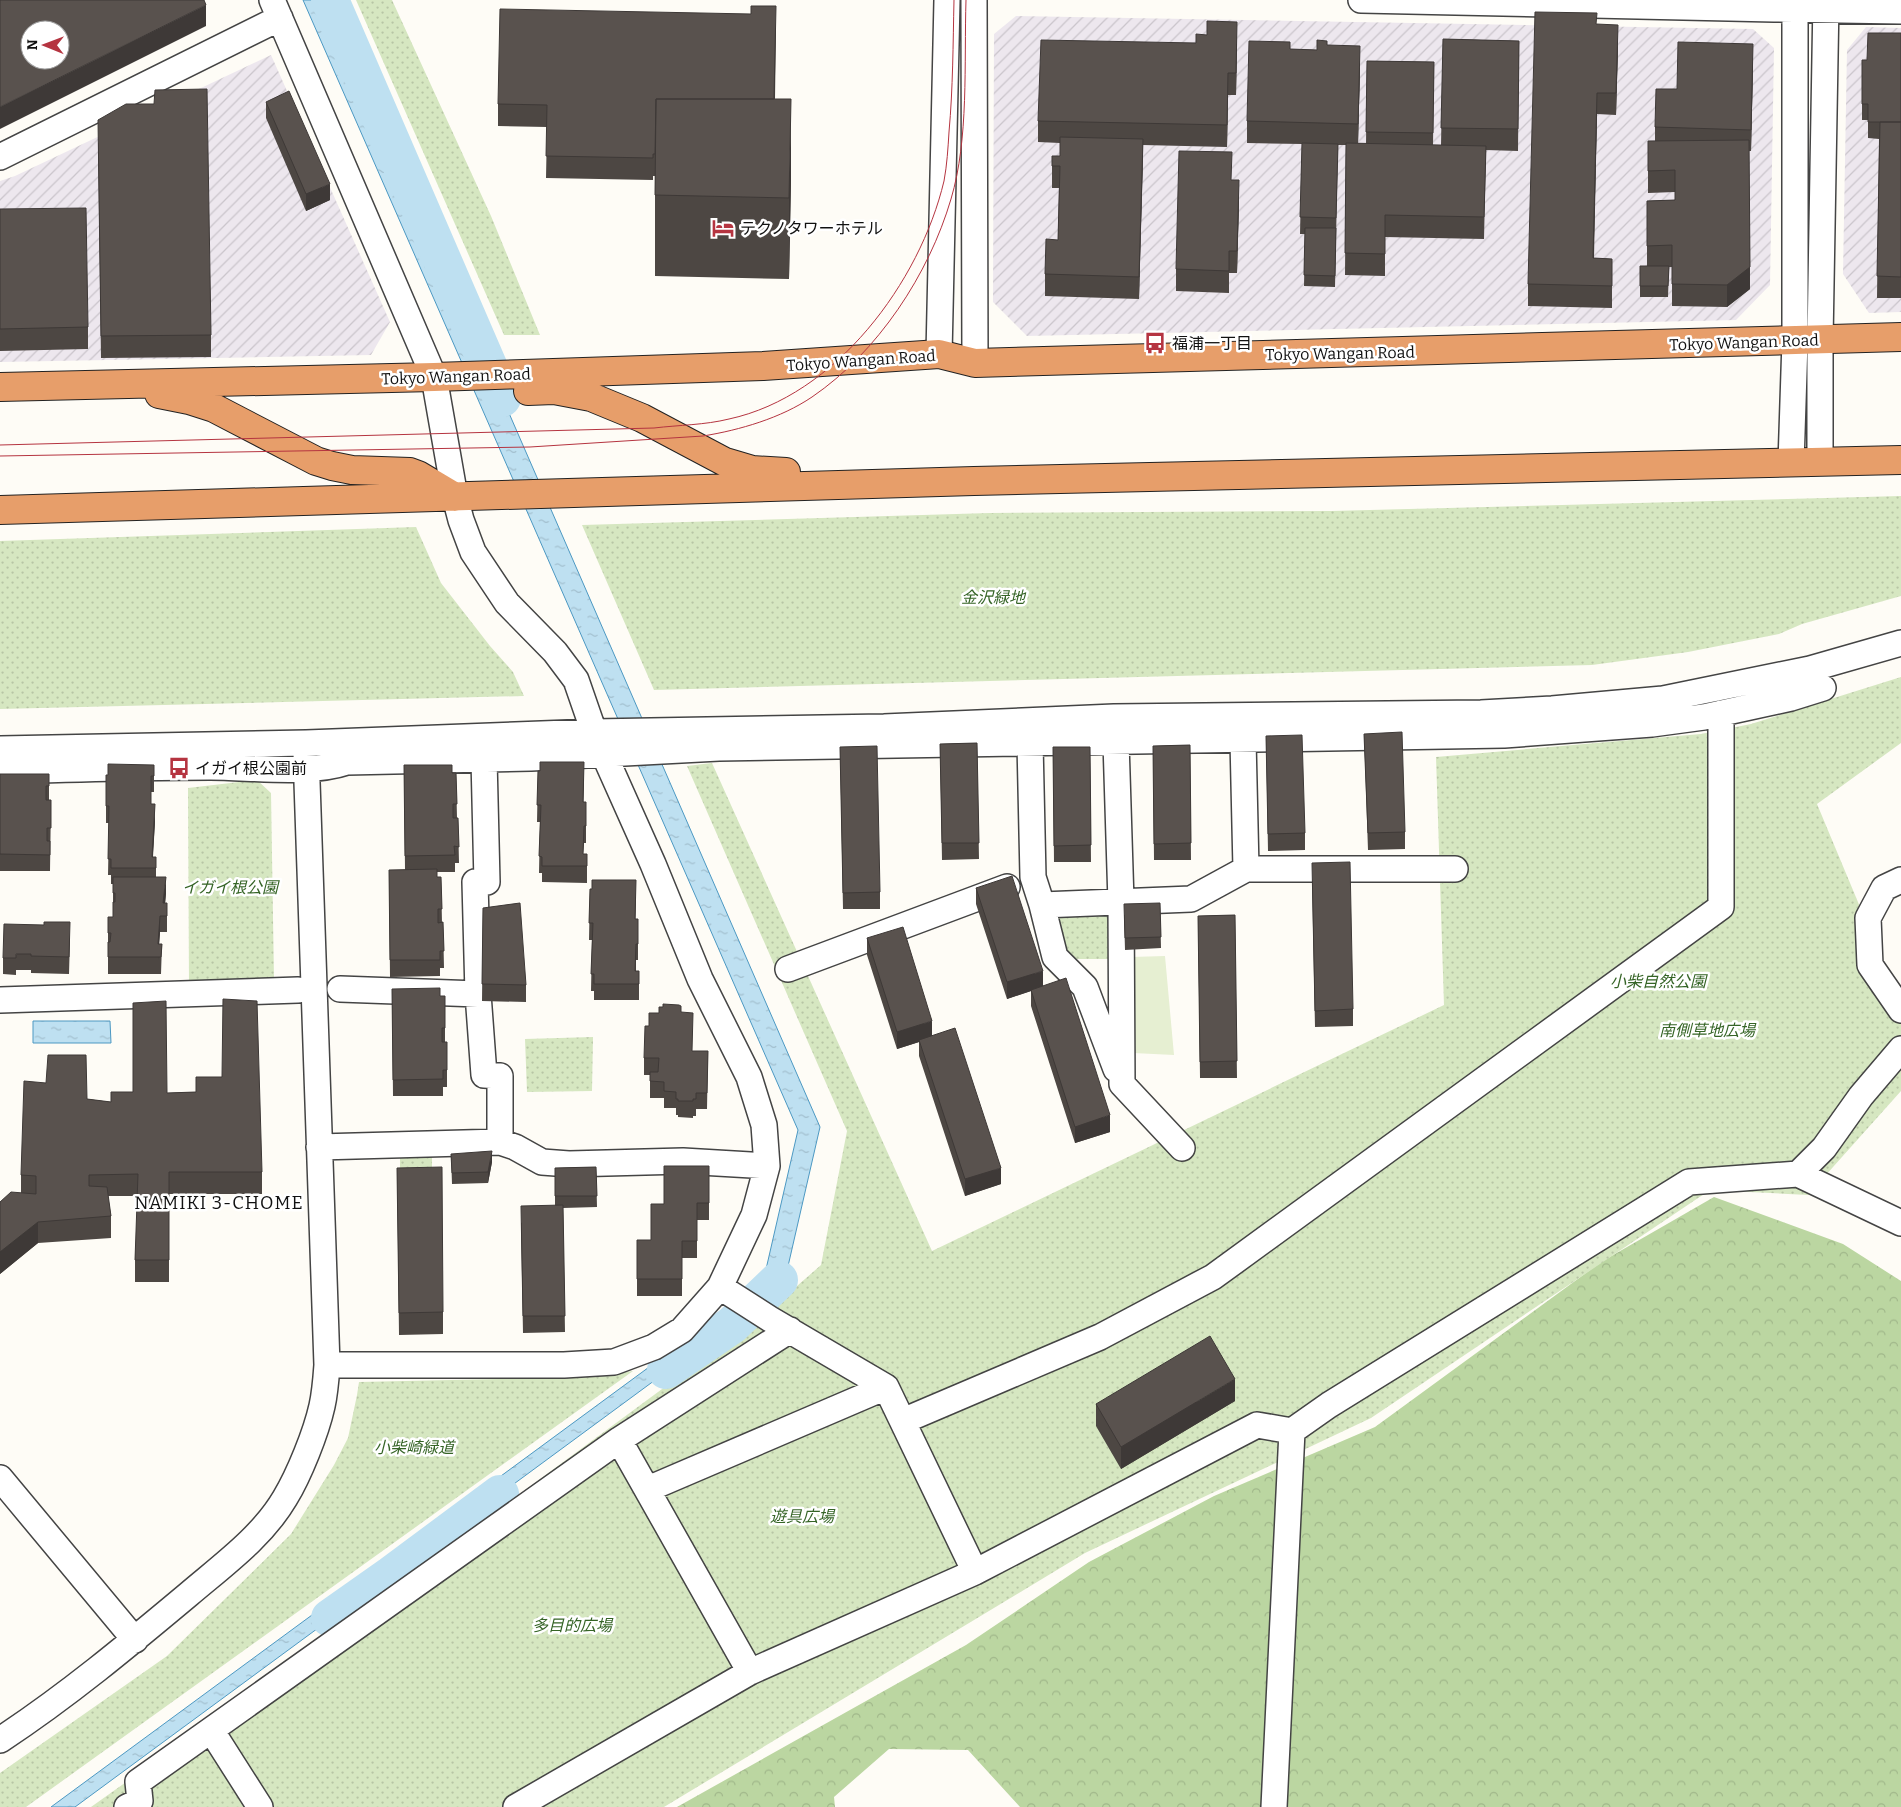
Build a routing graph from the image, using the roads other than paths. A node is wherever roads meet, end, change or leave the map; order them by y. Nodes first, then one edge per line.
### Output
1 (946, 0) edge
2 (974, 0) edge
3 (1361, 0) edge
4 (1795, 5) edge
5 (1826, 5) edge
6 (276, 9) edge
7 (1901, 10) edge
8 (0, 157) edge
9 (1901, 337) edge
10 (1807, 340) junction
11 (939, 354) junction
12 (975, 363) junction
13 (434, 377) junction
14 (74, 385) junction
15 (0, 387) edge
16 (1901, 460) edge
17 (1820, 462) junction
18 (1791, 463) junction
19 (974, 481) junction
20 (455, 497) junction
21 (0, 510) edge
22 (1901, 643) edge
23 (1823, 688) dead end
24 (1721, 713) junction
25 (1244, 740) junction
26 (671, 741) junction
27 (1116, 742) junction
28 (306, 743) junction
29 (599, 743) junction
30 (1030, 743) junction
31 (0, 749) edge
32 (484, 759) junction
33 (307, 768) junction
34 (0, 771) edge
35 (1455, 868) dead end
36 (1246, 869) junction
37 (1032, 877) junction
38 (1901, 880) edge
39 (1121, 902) junction
40 (1042, 905) junction
41 (788, 969) dead end
42 (340, 989) dead end
43 (298, 990) dead end
44 (478, 994) junction
45 (0, 1000) edge
46 (1901, 1010) edge
47 (1901, 1049) edge
48 (1122, 1084) junction
49 (500, 1142) junction
50 (319, 1147) junction
51 (1182, 1148) dead end
52 (767, 1166) junction
53 (1798, 1174) junction
54 (1901, 1223) edge
55 (727, 1291) junction
56 (780, 1325) junction
57 (327, 1365) junction
58 (886, 1387) junction
59 (903, 1421) junction
60 (1292, 1431) junction
61 (619, 1440) junction
62 (0, 1478) edge
63 (648, 1489) junction
64 (975, 1572) junction
65 (134, 1640) junction
66 (750, 1672) junction
67 (211, 1730) junction
68 (0, 1740) edge
69 (137, 1805) edge
70 (257, 1806) edge
71 (516, 1807) edge
72 (1274, 1807) edge

1 - 11 street
2 - 12 street
3 - 4 street
4 - 5 street
4 - 10 street
5 - 7 street
5 - 10 street
6 - 8 street
6 - 13 street
9 - 10 highway, Tokyo Wangan Road
10 - 12 highway, Tokyo Wangan Road
10 - 17 street
10 - 18 street
11 - 12 highway, Tokyo Wangan Road
11 - 13 highway, Tokyo Wangan Road
13 - 14 highway, Tokyo Wangan Road
13 - 19 highway
13 - 20 street
14 - 15 highway, Tokyo Wangan Road
14 - 20 highway
16 - 17 highway
17 - 18 highway
18 - 19 highway
19 - 20 highway
20 - 21 highway
20 - 29 street
22 - 26 street
23 - 24 street
24 - 25 street
24 - 59 street
25 - 27 street
25 - 36 street
26 - 29 street
26 - 30 street
27 - 30 street
27 - 39 street
28 - 29 street
28 - 31 street
28 - 33 street
29 - 32 street
29 - 52 street
30 - 37 street
32 - 33 street
32 - 44 street
33 - 34 street
33 - 50 street
35 - 36 street
36 - 39 street
37 - 40 street
37 - 41 street
38 - 46 street
39 - 40 street
39 - 48 street
40 - 48 street
42 - 44 street
43 - 45 street
44 - 49 street
47 - 53 street
48 - 51 street
49 - 50 street
49 - 52 street
50 - 57 street
52 - 55 street
53 - 54 street
53 - 60 street
55 - 56 street
55 - 57 street
56 - 58 street
56 - 61 street
57 - 65 street
58 - 59 street
58 - 63 street
59 - 64 street
60 - 64 street
60 - 72 street
61 - 63 street
61 - 67 street
62 - 65 street
63 - 66 street
64 - 66 street
65 - 68 street
66 - 71 street
67 - 69 street
67 - 70 street

